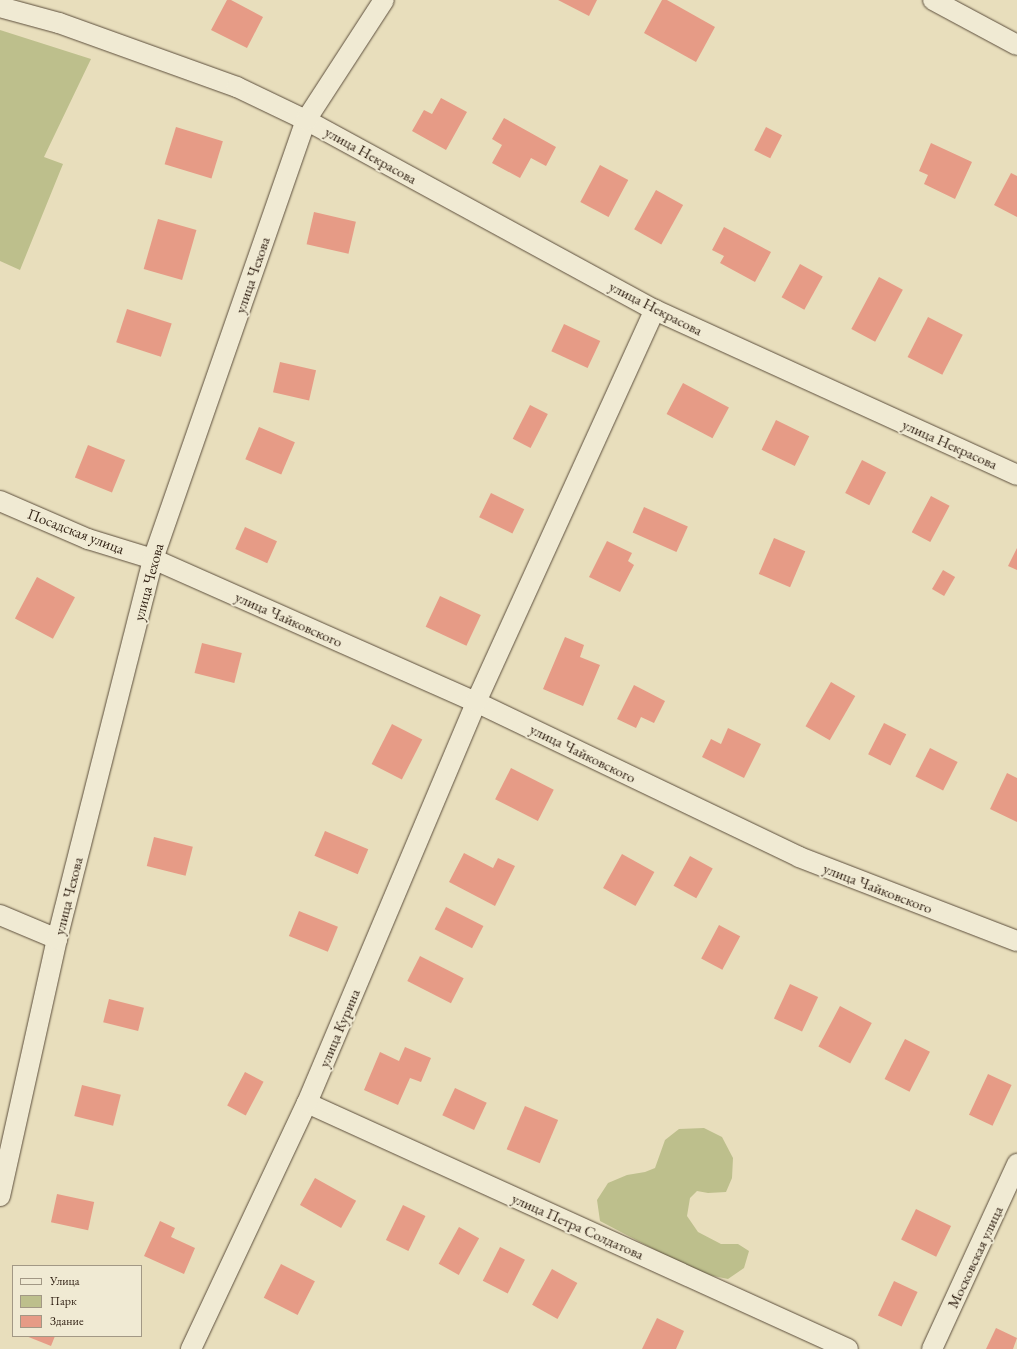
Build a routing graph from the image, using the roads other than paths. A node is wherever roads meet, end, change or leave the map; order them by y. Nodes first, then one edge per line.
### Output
1 (384, 0) edge
2 (933, 0) edge
3 (0, 6) edge
4 (1017, 45) edge
5 (306, 120) junction
6 (655, 310) junction
7 (1017, 475) edge
8 (0, 501) edge
9 (153, 559) junction
10 (476, 702) junction
11 (0, 914) edge
12 (56, 939) junction
13 (1017, 941) edge
14 (307, 1103) junction
15 (1017, 1164) edge
16 (0, 1196) edge
17 (191, 1349) edge
18 (848, 1349) edge
19 (932, 1349) edge

1 - 5 street, улица Чехова
2 - 4 street
3 - 5 street, улица Некрасова
5 - 6 street, улица Некрасова
5 - 9 street, улица Чехова
6 - 7 street, улица Некрасова
6 - 10 street, улица Курина
8 - 9 street, Посадская улица
9 - 10 street, улица Чайковского
9 - 12 street, улица Чехова
10 - 13 street, улица Чайковского
10 - 14 street, улица Курина
11 - 12 street
12 - 16 street, улица Чехова
14 - 17 street, улица Курина
14 - 18 street, улица Петра Солдатова
15 - 19 street, Московская улица

